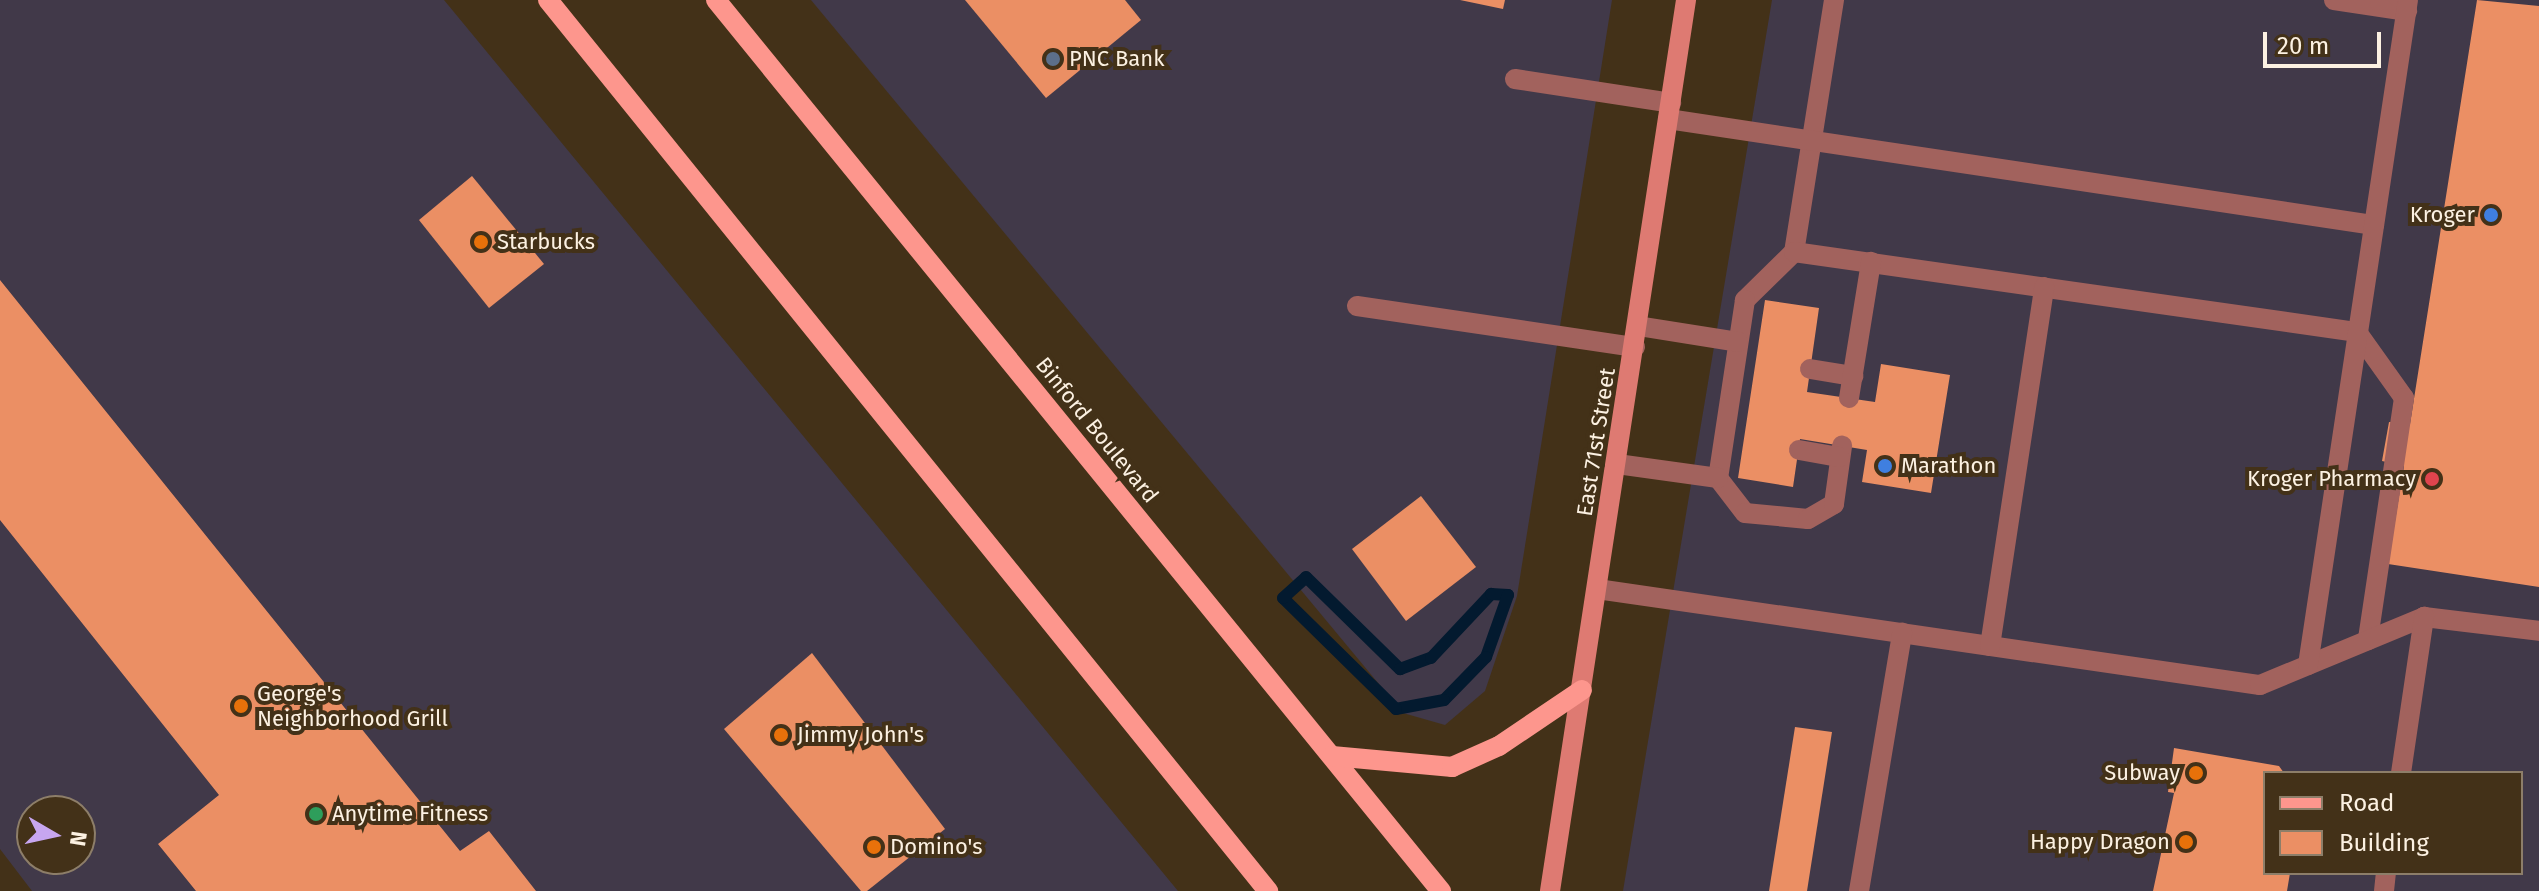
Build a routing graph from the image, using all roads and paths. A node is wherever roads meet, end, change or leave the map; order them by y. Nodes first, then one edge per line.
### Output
1 (548, 0) edge
2 (716, 0) edge
3 (1686, 0) edge
4 (1834, 0) edge
5 (2334, 0) edge
6 (2408, 6) edge
7 (1515, 79) dead end
8 (1670, 111) junction
9 (1811, 140) junction
10 (2374, 225) junction
11 (1794, 252) junction
12 (1871, 262) junction
13 (2044, 287) junction
14 (1357, 306) dead end
15 (1638, 326) junction
16 (2357, 332) junction
17 (1635, 347) junction
18 (1743, 354) junction
19 (1810, 369) dead end
20 (1853, 376) junction
21 (1849, 398) dead end
22 (1799, 450) dead end
23 (1617, 464) junction
24 (1718, 478) junction
25 (1597, 589) junction
26 (2424, 617) junction
27 (2539, 631) edge
28 (1902, 633) junction
29 (2368, 640) junction
30 (1990, 646) junction
31 (2308, 665) junction
32 (1582, 690) junction
33 (1332, 756) junction
34 (2401, 771) edge
35 (1268, 891) edge
36 (1441, 891) edge
37 (1550, 891) edge
38 (1859, 891) edge

1 - 35 main road
2 - 33 main road, Binford Boulevard
3 - 8 main road, East 71st Street
4 - 9 lane
5 - 6 lane
6 - 10 lane
7 - 8 lane
8 - 9 lane
8 - 15 main road, East 71st Street
9 - 10 lane
9 - 11 lane
10 - 16 lane
11 - 12 lane
11 - 18 lane
12 - 13 lane
12 - 20 lane
13 - 16 lane
13 - 30 lane
14 - 17 lane
15 - 17 main road, East 71st Street
15 - 18 lane
16 - 29 lane
16 - 31 lane
17 - 23 main road, East 71st Street
18 - 24 lane
19 - 20 lane
20 - 21 lane
22 - 24 lane
23 - 24 lane
23 - 25 main road, East 71st Street
25 - 28 lane
25 - 32 main road, East 71st Street
26 - 27 lane
26 - 29 lane
26 - 34 lane
28 - 30 lane
28 - 38 lane
29 - 31 lane
30 - 31 lane
32 - 33 main road
32 - 37 main road, East 71st Street
33 - 36 main road, Binford Boulevard

